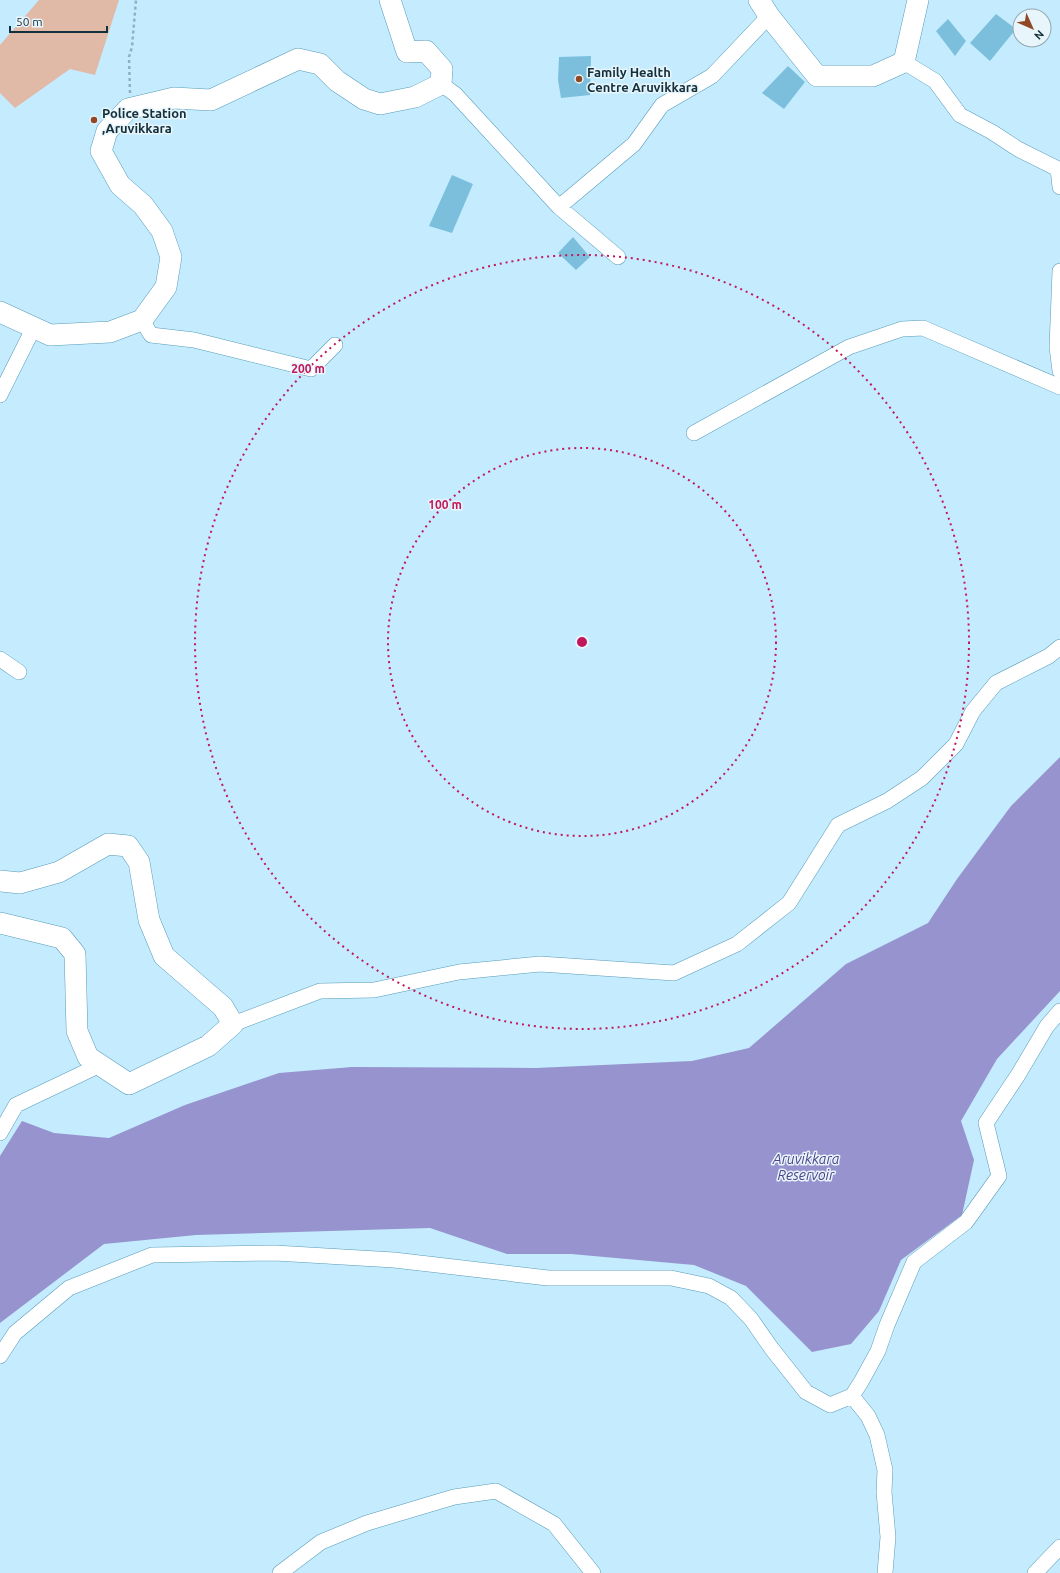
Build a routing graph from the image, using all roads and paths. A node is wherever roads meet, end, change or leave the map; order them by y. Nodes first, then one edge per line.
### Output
1 (136, 0) edge
2 (390, 0) edge
3 (918, 0) edge
4 (764, 8) edge
5 (904, 62) junction
6 (441, 84) junction
7 (131, 89) dead end
8 (1060, 187) edge
9 (559, 206) junction
10 (618, 257) dead end
11 (1060, 270) edge
12 (0, 312) edge
13 (142, 320) junction
14 (34, 327) junction
15 (335, 345) dead end
16 (1058, 347) edge
17 (1060, 371) edge
18 (1060, 387) edge
19 (0, 395) edge
20 (694, 433) dead end
21 (1060, 647) edge
22 (0, 659) edge
23 (19, 672) dead end
24 (0, 881) edge
25 (0, 923) edge
26 (1060, 1011) edge
27 (233, 1024) junction
28 (100, 1065) junction
29 (0, 1133) edge
30 (0, 1356) edge
31 (852, 1396) junction
32 (1060, 1547) edge
33 (280, 1573) edge
34 (593, 1573) edge
35 (885, 1573) edge
36 (1035, 1573) edge

1 - 7 path
2 - 6 street
3 - 5 street
4 - 5 street
4 - 9 street
5 - 8 street
6 - 9 street
6 - 13 street
9 - 10 street
11 - 16 street
12 - 14 street
13 - 14 street
13 - 15 street
14 - 19 street
16 - 17 street
18 - 20 street
21 - 27 street
22 - 23 street
24 - 27 street
25 - 28 street
26 - 31 street
27 - 28 street
28 - 29 street
30 - 31 street
31 - 35 street
32 - 36 street
33 - 34 street

